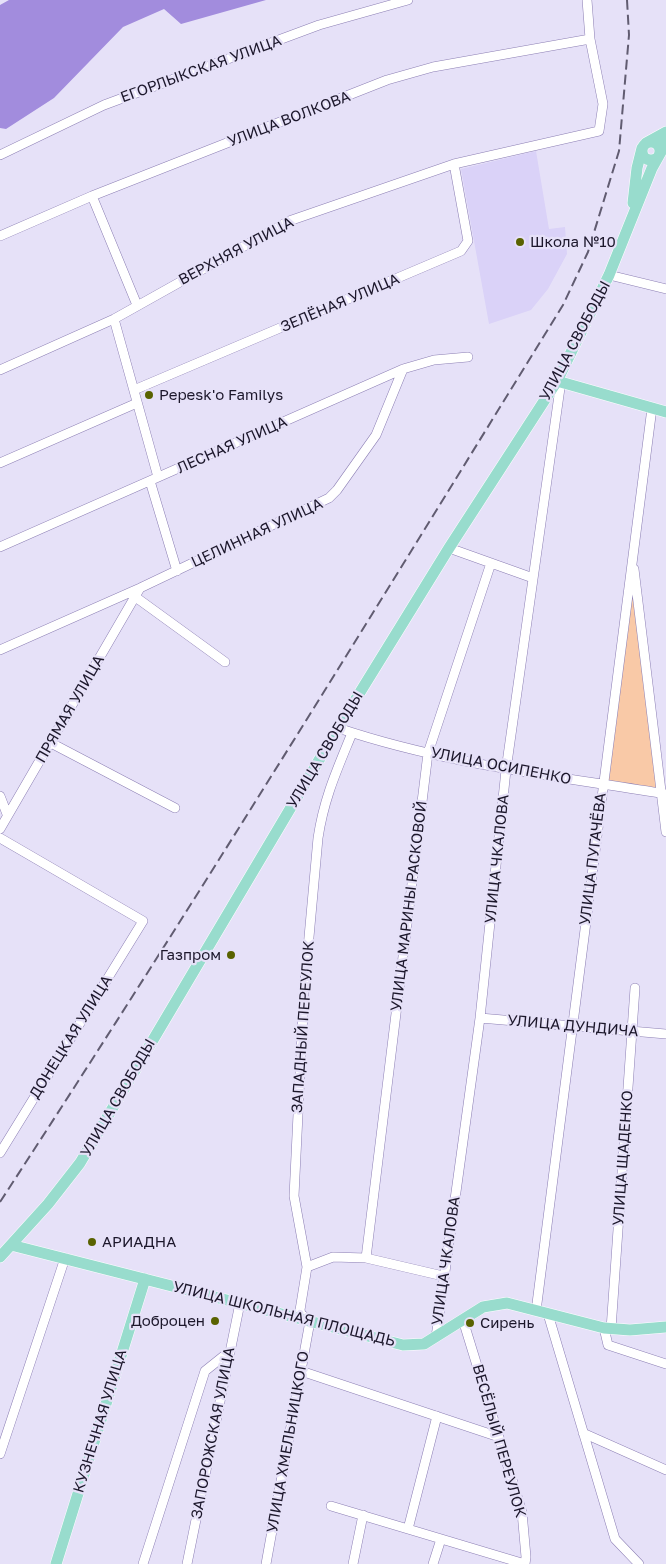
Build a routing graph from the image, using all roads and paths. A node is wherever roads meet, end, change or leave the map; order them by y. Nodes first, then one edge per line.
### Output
1 (408, 0) edge
2 (587, 0) edge
3 (590, 39) junction
4 (666, 132) edge
5 (644, 146) junction
6 (663, 148) edge
7 (0, 155) edge
8 (454, 164) junction
9 (92, 196) junction
10 (627, 229) junction
11 (0, 236) edge
12 (609, 275) junction
13 (666, 288) edge
14 (137, 306) junction
15 (114, 318) junction
16 (468, 357) dead end
17 (403, 369) junction
18 (0, 370) edge
19 (559, 381) junction
20 (134, 390) junction
21 (138, 403) junction
22 (652, 408) junction
23 (666, 412) edge
24 (0, 464) edge
25 (154, 479) junction
26 (0, 547) edge
27 (449, 548) junction
28 (632, 556) junction
29 (491, 563) junction
30 (176, 571) junction
31 (534, 578) junction
32 (135, 592) junction
33 (0, 650) edge
34 (225, 662) dead end
35 (338, 728) junction
36 (352, 733) junction
37 (51, 742) junction
38 (428, 753) junction
39 (506, 770) junction
40 (603, 785) junction
41 (664, 794) edge
42 (0, 796) edge
43 (175, 808) dead end
44 (7, 814) junction
45 (0, 829) edge
46 (666, 832) edge
47 (0, 838) edge
48 (635, 988) dead end
49 (480, 1018) junction
50 (572, 1027) junction
51 (632, 1031) junction
52 (666, 1034) edge
53 (0, 1153) edge
54 (12, 1244) junction
55 (0, 1257) edge
56 (65, 1258) junction
57 (366, 1258) junction
58 (307, 1267) junction
59 (443, 1276) junction
60 (145, 1279) junction
61 (240, 1303) junction
62 (536, 1311) junction
63 (548, 1314) junction
64 (463, 1320) junction
65 (310, 1321) junction
66 (666, 1327) edge
67 (608, 1328) junction
68 (436, 1337) junction
69 (230, 1351) junction
70 (666, 1364) edge
71 (301, 1371) junction
72 (437, 1416) junction
73 (584, 1433) junction
74 (499, 1437) junction
75 (0, 1454) edge
76 (666, 1470) edge
77 (331, 1506) dead end
78 (363, 1516) junction
79 (408, 1529) junction
80 (442, 1539) junction
81 (56, 1564) edge
82 (143, 1564) edge
83 (188, 1564) edge
84 (266, 1564) edge
85 (353, 1564) edge
86 (433, 1564) edge
87 (525, 1564) edge
88 (638, 1564) edge

1 - 7 street, ЕГОРЛЫКСКАЯ УЛИЦА
2 - 3 street
3 - 8 street, ВЕРХНЯЯ УЛИЦА
3 - 9 street, УЛИЦА ВОЛКОВА
4 - 5 main road
5 - 6 main road
5 - 10 main road
6 - 10 main road
8 - 14 street, ВЕРХНЯЯ УЛИЦА
8 - 20 street, ЗЕЛЁНАЯ УЛИЦА
9 - 11 street, УЛИЦА ВОЛКОВА
9 - 14 street
10 - 12 main road, УЛИЦА СВОБОДЫ
12 - 13 street
12 - 19 main road, УЛИЦА СВОБОДЫ
14 - 15 street, ВЕРХНЯЯ УЛИЦА
15 - 18 street, ВЕРХНЯЯ УЛИЦА
15 - 20 street
16 - 17 street, ЛЕСНАЯ УЛИЦА
17 - 25 street, ЛЕСНАЯ УЛИЦА
17 - 30 street, ЦЕЛИННАЯ УЛИЦА
19 - 22 main road
19 - 27 main road, УЛИЦА СВОБОДЫ
19 - 31 street, УЛИЦА ЧКАЛОВА
20 - 21 street
21 - 24 street
21 - 25 street
22 - 23 main road
22 - 28 street, УЛИЦА ПУГАЧЁВА
25 - 26 street, ЛЕСНАЯ УЛИЦА
25 - 30 street
27 - 29 street
27 - 35 main road, УЛИЦА СВОБОДЫ
28 - 40 street, УЛИЦА ПУГАЧЁВА
28 - 41 street
29 - 31 street
29 - 38 street, УЛИЦА МАРИНЫ РАСКОВОЙ
30 - 32 street, ЦЕЛИННАЯ УЛИЦА
31 - 39 street, УЛИЦА ЧКАЛОВА
32 - 33 street, ЦЕЛИННАЯ УЛИЦА
32 - 34 street
32 - 37 street, ПРЯМАЯ УЛИЦА
35 - 36 street, УЛИЦА ОСИПЕНКО
35 - 54 main road, УЛИЦА СВОБОДЫ
36 - 38 street, УЛИЦА ОСИПЕНКО
36 - 58 street, ЗАПАДНЫЙ ПЕРЕУЛОК
37 - 43 street
37 - 44 street, ПРЯМАЯ УЛИЦА
38 - 39 street, УЛИЦА ОСИПЕНКО
38 - 57 street, УЛИЦА МАРИНЫ РАСКОВОЙ
39 - 40 street, УЛИЦА ОСИПЕНКО
39 - 49 street, УЛИЦА ЧКАЛОВА
40 - 41 street, УЛИЦА ОСИПЕНКО
40 - 50 street, УЛИЦА ПУГАЧЁВА
41 - 46 street
42 - 44 street
44 - 45 street, ПРЯМАЯ УЛИЦА
47 - 53 street, ДОНЕЦКАЯ УЛИЦА
48 - 51 street, УЛИЦА ЩАДЕНКО
49 - 50 street, УЛИЦА ДУНДИЧА
49 - 59 street, УЛИЦА ЧКАЛОВА
50 - 51 street, УЛИЦА ДУНДИЧА
50 - 62 street, УЛИЦА ПУГАЧЁВА
51 - 52 street, УЛИЦА ДУНДИЧА
51 - 67 street, УЛИЦА ЩАДЕНКО
54 - 55 main road, УЛИЦА СВОБОДЫ
54 - 56 main road, УЛИЦА ШКОЛЬНАЯ ПЛОЩАДЬ
56 - 60 main road, УЛИЦА ШКОЛЬНАЯ ПЛОЩАДЬ
56 - 75 street
57 - 58 street
57 - 59 street
58 - 65 street, ЗАПАДНЫЙ ПЕРЕУЛОК
59 - 68 street, УЛИЦА ЧКАЛОВА
60 - 61 main road, УЛИЦА ШКОЛЬНАЯ ПЛОЩАДЬ
60 - 81 main road, КУЗНЕЧНАЯ УЛИЦА
61 - 65 main road, УЛИЦА ШКОЛЬНАЯ ПЛОЩАДЬ
61 - 69 street, ЗАПОРОЖСКАЯ УЛИЦА
62 - 63 main road, УЛИЦА ШКОЛЬНАЯ ПЛОЩАДЬ
62 - 64 main road, УЛИЦА ШКОЛЬНАЯ ПЛОЩАДЬ
63 - 67 main road, УЛИЦА ШКОЛЬНАЯ ПЛОЩАДЬ
63 - 73 street
64 - 68 main road, УЛИЦА ШКОЛЬНАЯ ПЛОЩАДЬ
64 - 74 street, ВЕСЁЛЫЙ ПЕРЕУЛОК
65 - 68 main road, УЛИЦА ШКОЛЬНАЯ ПЛОЩАДЬ
65 - 71 street, УЛИЦА ХМЕЛЬНИЦКОГО
66 - 67 main road, УЛИЦА ШКОЛЬНАЯ ПЛОЩАДЬ
67 - 70 street
69 - 82 street
69 - 83 street, ЗАПОРОЖСКАЯ УЛИЦА
71 - 72 street
71 - 84 street, УЛИЦА ХМЕЛЬНИЦКОГО
72 - 74 street
72 - 79 street
73 - 76 street
73 - 88 street
74 - 87 street, ВЕСЁЛЫЙ ПЕРЕУЛОК
77 - 78 street
78 - 79 street
78 - 85 street
79 - 80 street
80 - 86 street
80 - 87 street

